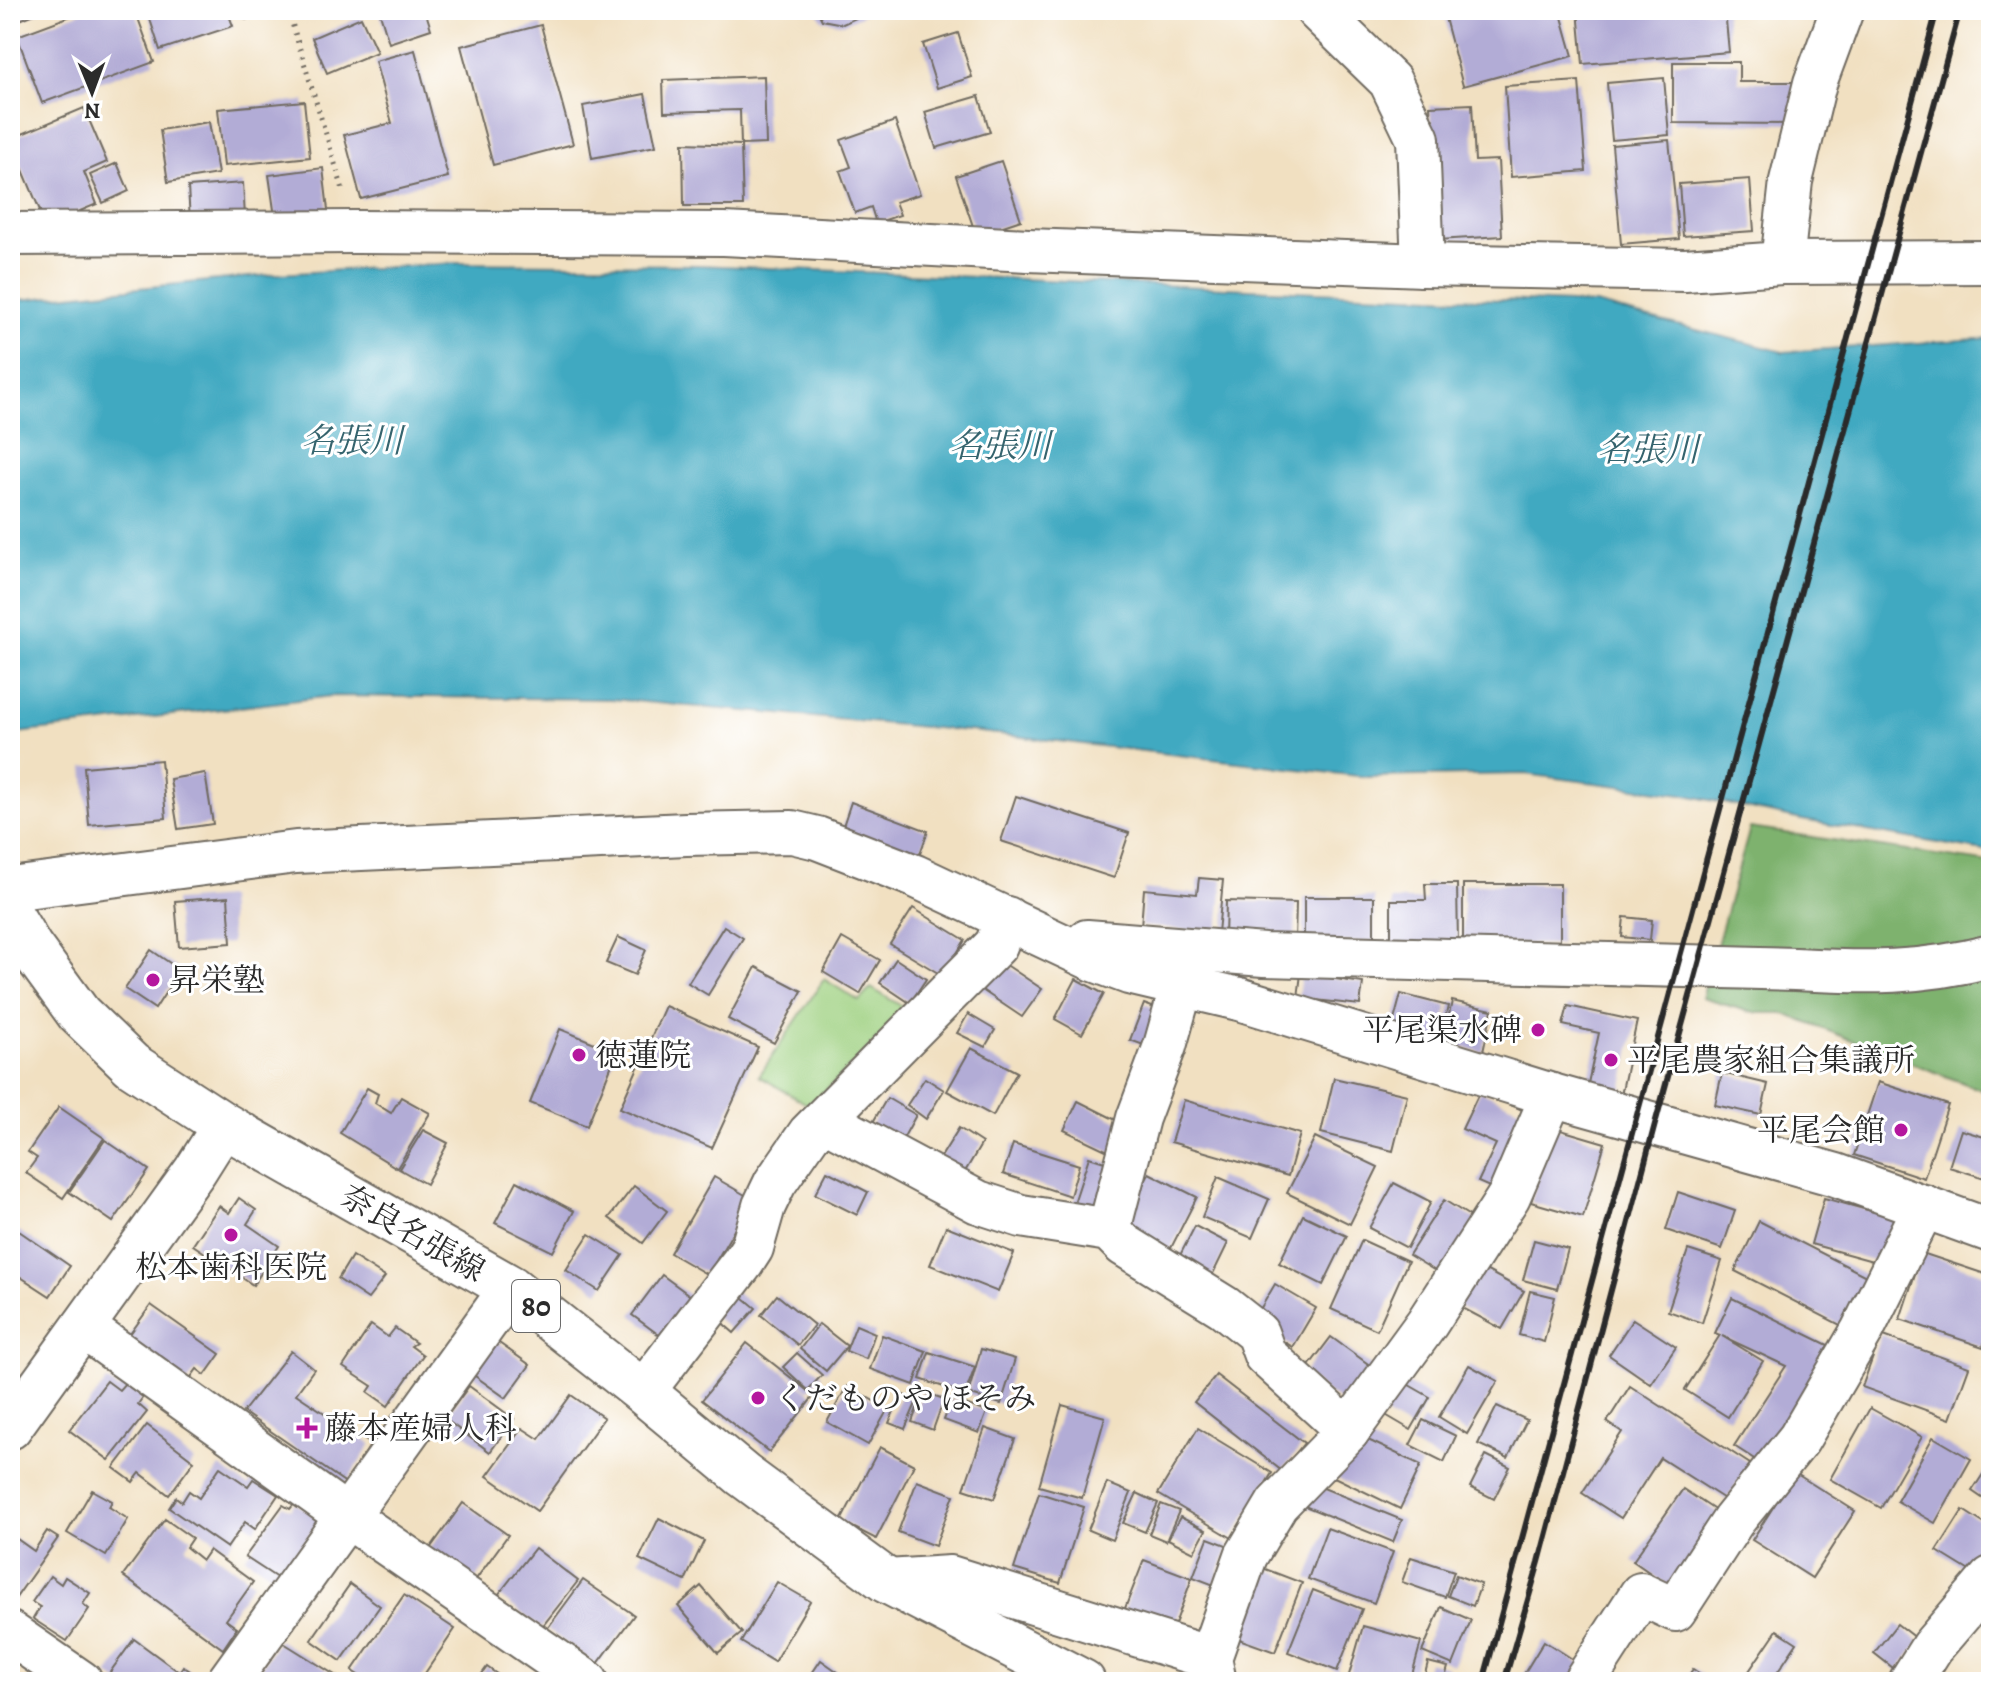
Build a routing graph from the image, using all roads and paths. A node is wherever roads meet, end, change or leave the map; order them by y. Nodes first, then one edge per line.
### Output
1 (243, 10) edge
2 (275, 10) edge
3 (288, 10) edge
4 (1317, 10) edge
5 (1842, 10) edge
6 (356, 232) junction
7 (10, 234) edge
8 (1991, 262) edge
9 (1782, 263) junction
10 (1423, 265) junction
11 (10, 889) edge
12 (10, 914) edge
13 (1007, 918) junction
14 (1054, 941) junction
15 (1991, 956) edge
16 (1182, 985) junction
17 (1552, 1095) junction
18 (825, 1120) junction
19 (224, 1125) junction
20 (1924, 1206) junction
21 (1109, 1230) junction
22 (1991, 1231) edge
23 (511, 1288) junction
24 (83, 1327) junction
25 (643, 1392) junction
26 (10, 1428) edge
27 (1348, 1431) junction
28 (348, 1517) junction
29 (1991, 1578) edge
30 (887, 1581) junction
31 (10, 1633) edge
32 (1213, 1670) edge
33 (81, 1682) edge
34 (228, 1682) edge
35 (587, 1682) edge
36 (1083, 1682) edge
37 (1584, 1682) edge
38 (1910, 1682) edge

1 - 2 path
3 - 6 path
4 - 10 street
5 - 9 street
6 - 7 street
6 - 10 street
8 - 9 street
9 - 10 street
11 - 13 street
12 - 19 main road, 奈良名張線 / 80
13 - 14 street
13 - 18 street
14 - 15 street
14 - 16 street
16 - 17 street
16 - 21 street
17 - 20 street
17 - 27 street
18 - 21 street
18 - 25 street
19 - 23 main road, 奈良名張線 / 80
19 - 24 street
20 - 22 street
20 - 37 street
21 - 27 street
23 - 25 main road, 奈良名張線 / 80
23 - 28 street
24 - 26 street
24 - 28 street
25 - 30 main road, 奈良名張線 / 80
27 - 32 street
28 - 34 street
28 - 35 street
29 - 38 street
30 - 32 street
30 - 36 main road, 奈良名張線 / 80
31 - 33 street

